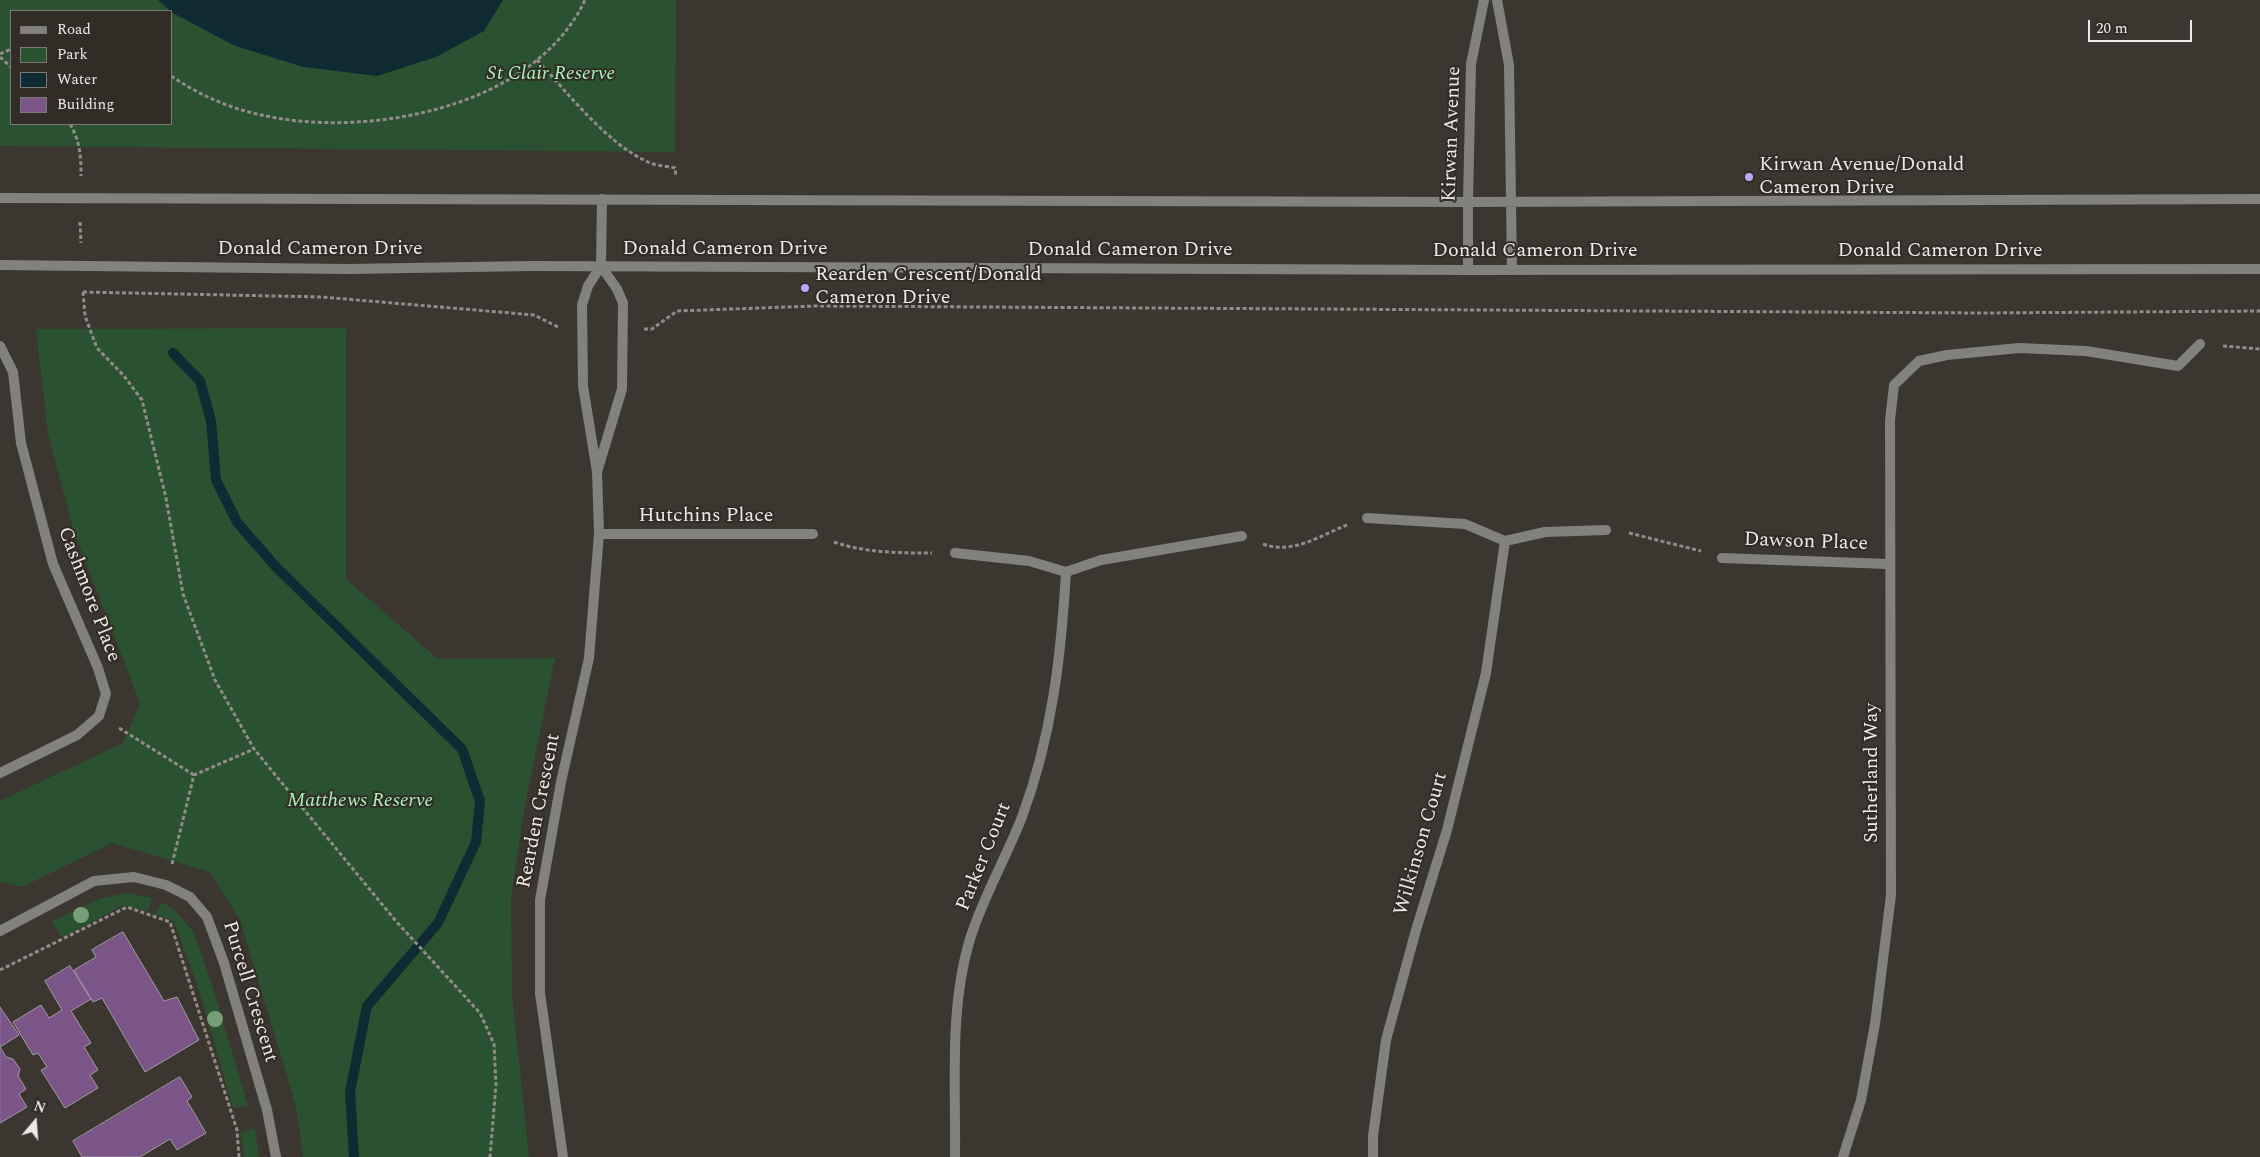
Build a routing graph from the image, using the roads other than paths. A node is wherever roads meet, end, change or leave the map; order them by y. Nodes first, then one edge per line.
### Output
1 (1484, 0) edge
2 (1497, 0) edge
3 (0, 198) edge
4 (602, 199) junction
5 (2260, 199) edge
6 (1511, 201) junction
7 (1468, 202) junction
8 (0, 265) edge
9 (601, 266) junction
10 (2260, 269) edge
11 (1468, 270) junction
12 (1512, 270) junction
13 (2200, 344) road end
14 (0, 346) edge
15 (597, 472) junction
16 (1366, 518) road end
17 (1606, 530) road end
18 (599, 534) junction
19 (813, 534) road end
20 (1242, 536) road end
21 (1505, 541) junction
22 (955, 553) road end
23 (1722, 558) road end
24 (1889, 564) junction
25 (1066, 572) junction
26 (0, 772) edge
27 (0, 930) edge
28 (276, 1157) edge
29 (563, 1157) edge
30 (955, 1157) edge
31 (1373, 1157) edge
32 (1843, 1157) edge

1 - 7 street, Kirwan Avenue
2 - 6 street
3 - 4 street
4 - 7 street
4 - 9 street
5 - 6 street
6 - 7 street
6 - 12 street
7 - 11 street, Kirwan Avenue
8 - 9 street, Donald Cameron Drive
9 - 11 street, Donald Cameron Drive
9 - 15 street, Rearden Crescent
9 - 15 street, Rearden Crescent
10 - 12 street, Donald Cameron Drive
11 - 12 street, Donald Cameron Drive
13 - 24 street, Sutherland Way
14 - 26 street, Cashmore Place
15 - 18 street, Rearden Crescent
16 - 21 street
17 - 21 street
18 - 19 street, Hutchins Place
18 - 29 street, Rearden Crescent
20 - 25 street
21 - 31 street, Wilkinson Court
22 - 25 street
23 - 24 street, Dawson Place
24 - 32 street, Sutherland Way
25 - 30 street, Parker Court
27 - 28 street, Purcell Crescent

